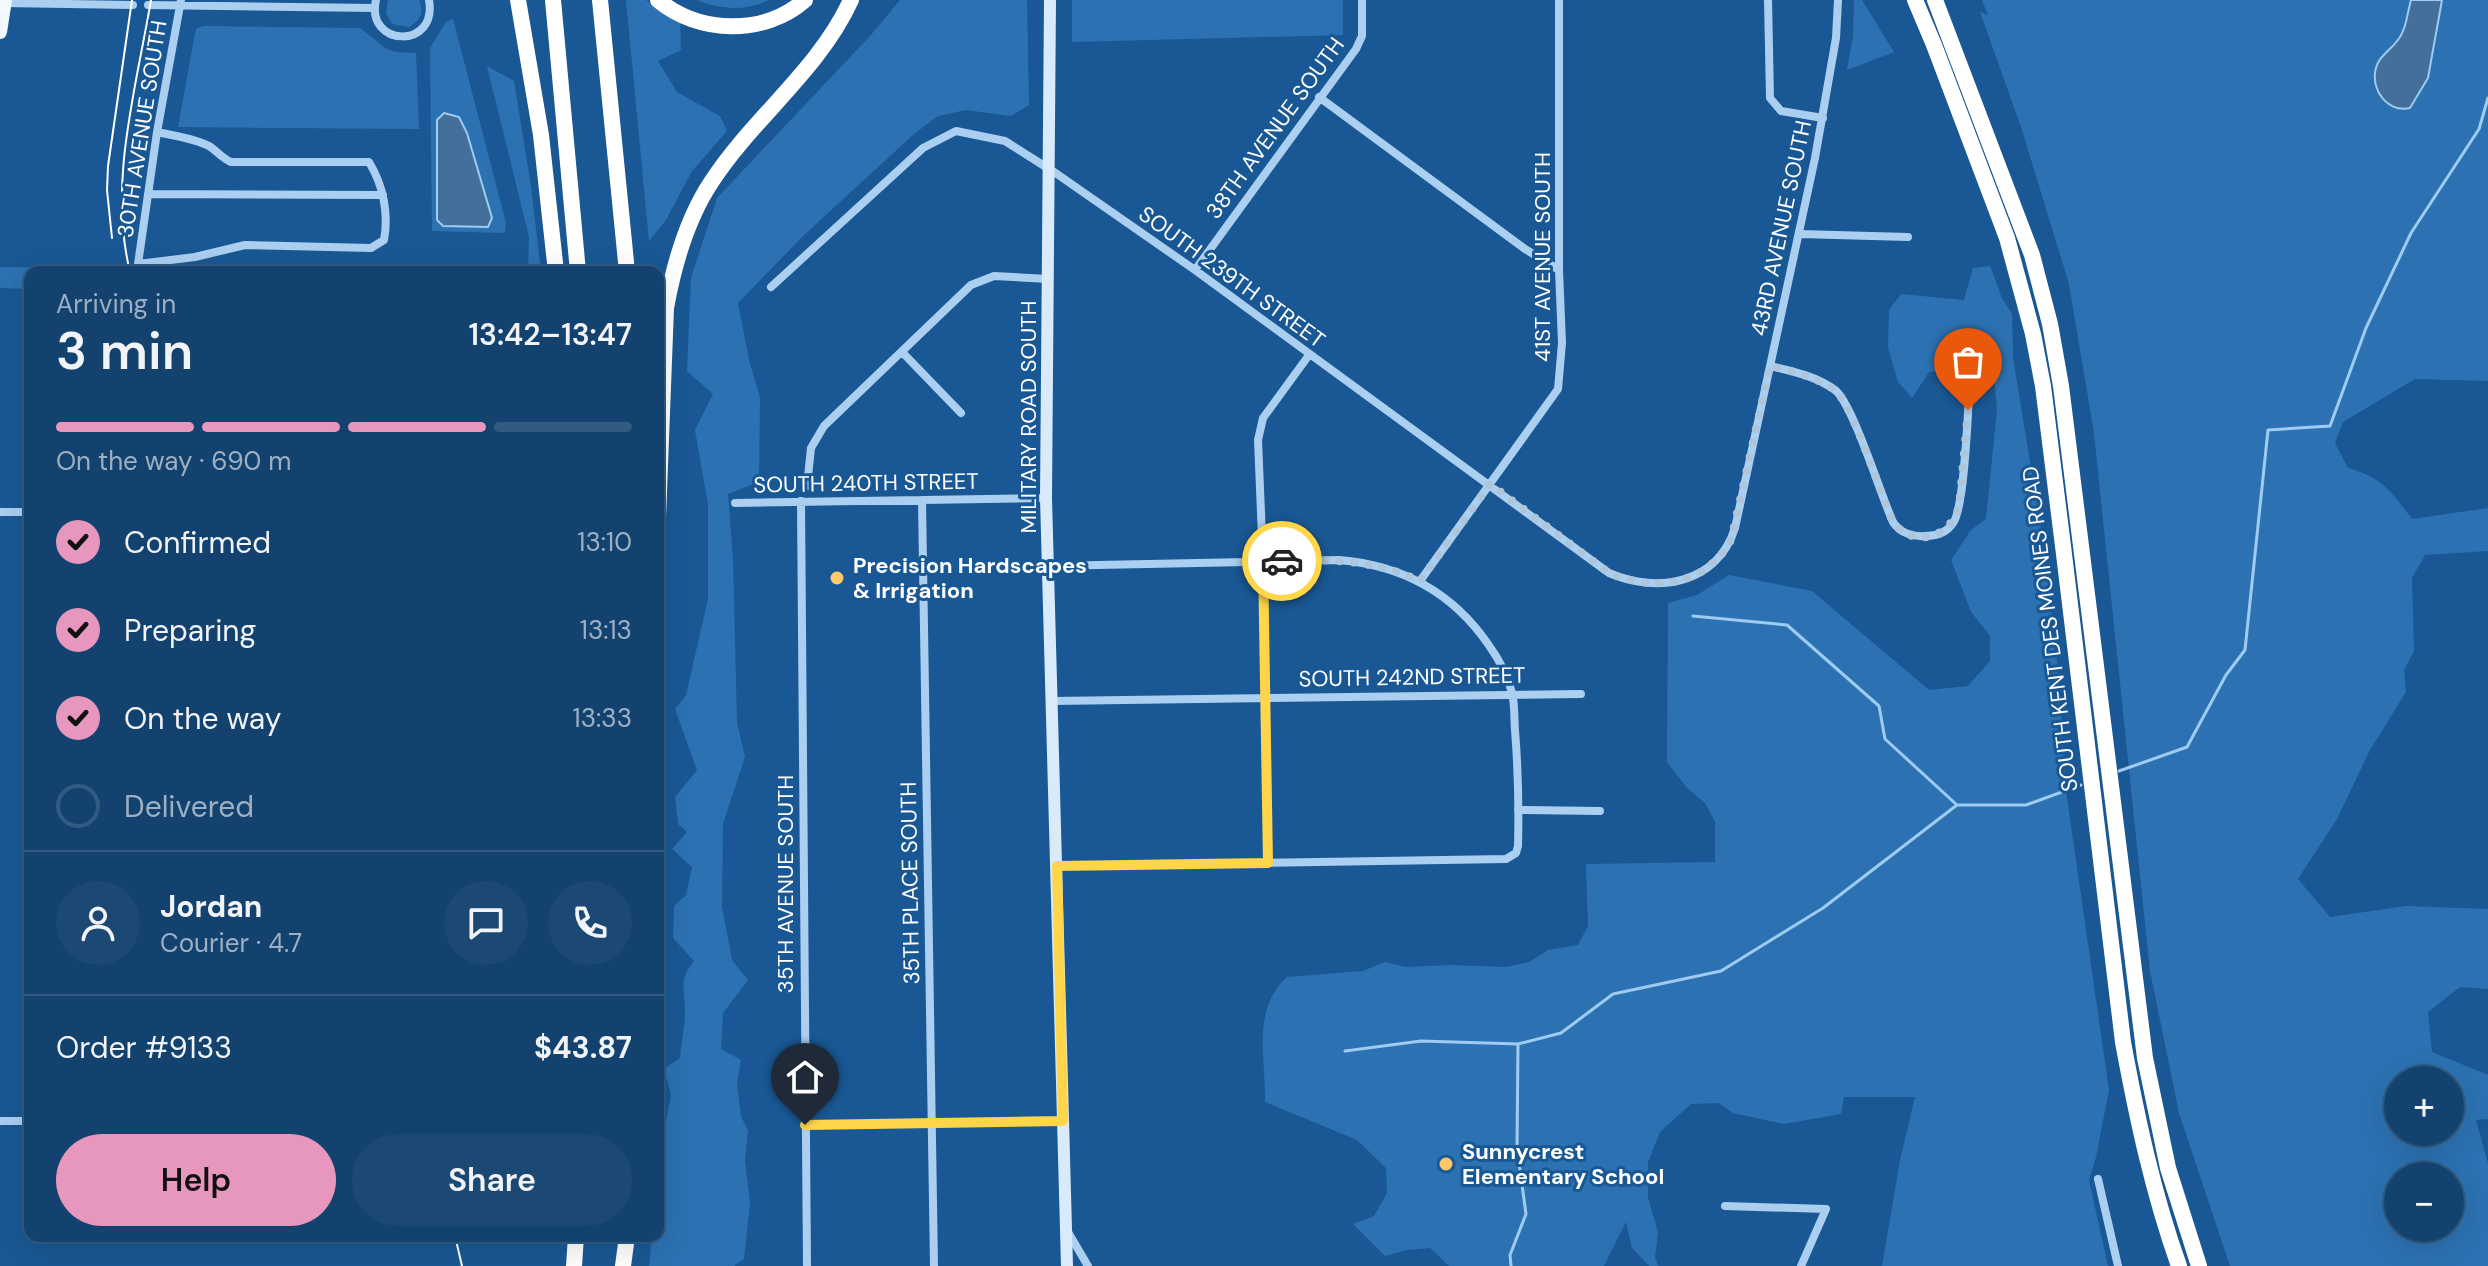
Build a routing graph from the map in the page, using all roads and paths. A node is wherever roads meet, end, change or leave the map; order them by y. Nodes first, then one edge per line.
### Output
1 (429, 0) edge
2 (518, 0) edge
3 (553, 0) edge
4 (600, 0) edge
5 (658, 0) edge
6 (805, 0) edge
7 (851, 0) edge
8 (1050, 0) edge
9 (1362, 0) edge
10 (1559, 0) edge
11 (1768, 0) edge
12 (1838, 0) edge
13 (1915, 0) edge
14 (1935, 0) edge
15 (3, 2) edge
16 (181, 3) edge
17 (375, 4) edge
18 (133, 5) dead end
19 (148, 5) dead end
20 (0, 32) edge
21 (1319, 97) junction
22 (1823, 118) junction
23 (157, 132) junction
24 (1049, 169) junction
25 (148, 194) junction
26 (383, 195) junction
27 (1799, 234) junction
28 (1908, 237) dead end
29 (137, 266) edge
30 (152, 266) edge
31 (555, 266) edge
32 (577, 266) edge
33 (626, 266) edge
34 (1195, 270) junction
35 (1559, 270) junction
36 (1049, 279) junction
37 (771, 287) dead end
38 (902, 352) junction
39 (1309, 355) junction
40 (664, 360) edge
41 (1770, 366) junction
42 (1970, 380) dead end
43 (961, 413) dead end
44 (1490, 484) junction
45 (807, 486) dead end
46 (1046, 498) junction
47 (922, 500) junction
48 (801, 501) junction
49 (735, 503) dead end
50 (0, 512) edge
51 (24, 512) edge
52 (1263, 561) junction
53 (1048, 566) junction
54 (1420, 581) junction
55 (1684, 581) joint
56 (1512, 693) junction
57 (1581, 694) dead end
58 (1265, 696) junction
59 (1052, 701) junction
60 (1518, 810) junction
61 (1600, 811) dead end
62 (1268, 863) junction
63 (1057, 866) junction
64 (0, 1121) edge
65 (24, 1121) edge
66 (1063, 1121) junction
67 (931, 1123) junction
68 (805, 1125) junction
69 (2098, 1179) dead end
70 (1725, 1206) dead end
71 (1066, 1230) junction
72 (576, 1242) edge
73 (626, 1242) edge
74 (574, 1266) edge
75 (623, 1266) edge
76 (807, 1266) edge
77 (934, 1266) edge
78 (1067, 1266) edge
79 (1088, 1266) edge
80 (1801, 1266) edge
81 (2118, 1266) edge
82 (2179, 1266) edge
83 (2199, 1266) edge

1 - 17 street
2 - 31 highway
3 - 32 highway
4 - 33 highway
5 - 6 highway
7 - 40 highway
8 - 24 main road, MILITARY ROAD SOUTH
9 - 21 street, 38TH AVENUE SOUTH
10 - 35 street, 41ST AVENUE SOUTH
11 - 22 street
12 - 22 street, 43RD AVENUE SOUTH
13 - 82 highway, SOUTH KENT DES MOINES ROAD
14 - 83 highway, SOUTH KENT DES MOINES ROAD
15 - 18 street
15 - 20 main road
16 - 17 street
16 - 19 street
16 - 23 street, 30TH AVENUE SOUTH
21 - 34 street, 38TH AVENUE SOUTH
21 - 35 street
22 - 27 street, 43RD AVENUE SOUTH
23 - 25 street, 30TH AVENUE SOUTH
23 - 26 street
24 - 34 street, SOUTH 239TH STREET
24 - 36 main road, MILITARY ROAD SOUTH
24 - 37 street, SOUTH 239TH STREET
25 - 26 street
25 - 29 street, 30TH AVENUE SOUTH
26 - 30 street
27 - 28 street
27 - 41 street, 43RD AVENUE SOUTH
34 - 39 street, SOUTH 239TH STREET
35 - 44 street, 41ST AVENUE SOUTH
36 - 38 street
36 - 46 main road, MILITARY ROAD SOUTH
38 - 43 street
38 - 45 street
39 - 44 street, SOUTH 239TH STREET
39 - 52 street
41 - 42 street
41 - 55 street, 43RD AVENUE SOUTH
44 - 54 street, 41ST AVENUE SOUTH
44 - 55 street, SOUTH 239TH STREET
46 - 47 street, SOUTH 240TH STREET
46 - 53 main road, MILITARY ROAD SOUTH
47 - 48 street, SOUTH 240TH STREET
47 - 67 street, 35TH PLACE SOUTH
48 - 49 street, SOUTH 240TH STREET
48 - 68 street, 35TH AVENUE SOUTH
50 - 51 street
52 - 53 street
52 - 54 street
52 - 58 street
53 - 59 main road, MILITARY ROAD SOUTH
54 - 56 street
56 - 57 street, SOUTH 242ND STREET
56 - 58 street, SOUTH 242ND STREET
56 - 60 street
58 - 59 street, SOUTH 242ND STREET
58 - 62 street
59 - 63 main road, MILITARY ROAD SOUTH
60 - 61 street
60 - 62 street
62 - 63 street
63 - 66 main road, MILITARY ROAD SOUTH
64 - 65 street
66 - 67 street
66 - 71 main road, MILITARY ROAD SOUTH
67 - 68 street
67 - 77 street, 35TH PLACE SOUTH
68 - 76 street, 35TH AVENUE SOUTH
69 - 81 street
70 - 80 street
71 - 78 main road, MILITARY ROAD SOUTH
71 - 79 street
72 - 74 highway
73 - 75 highway

